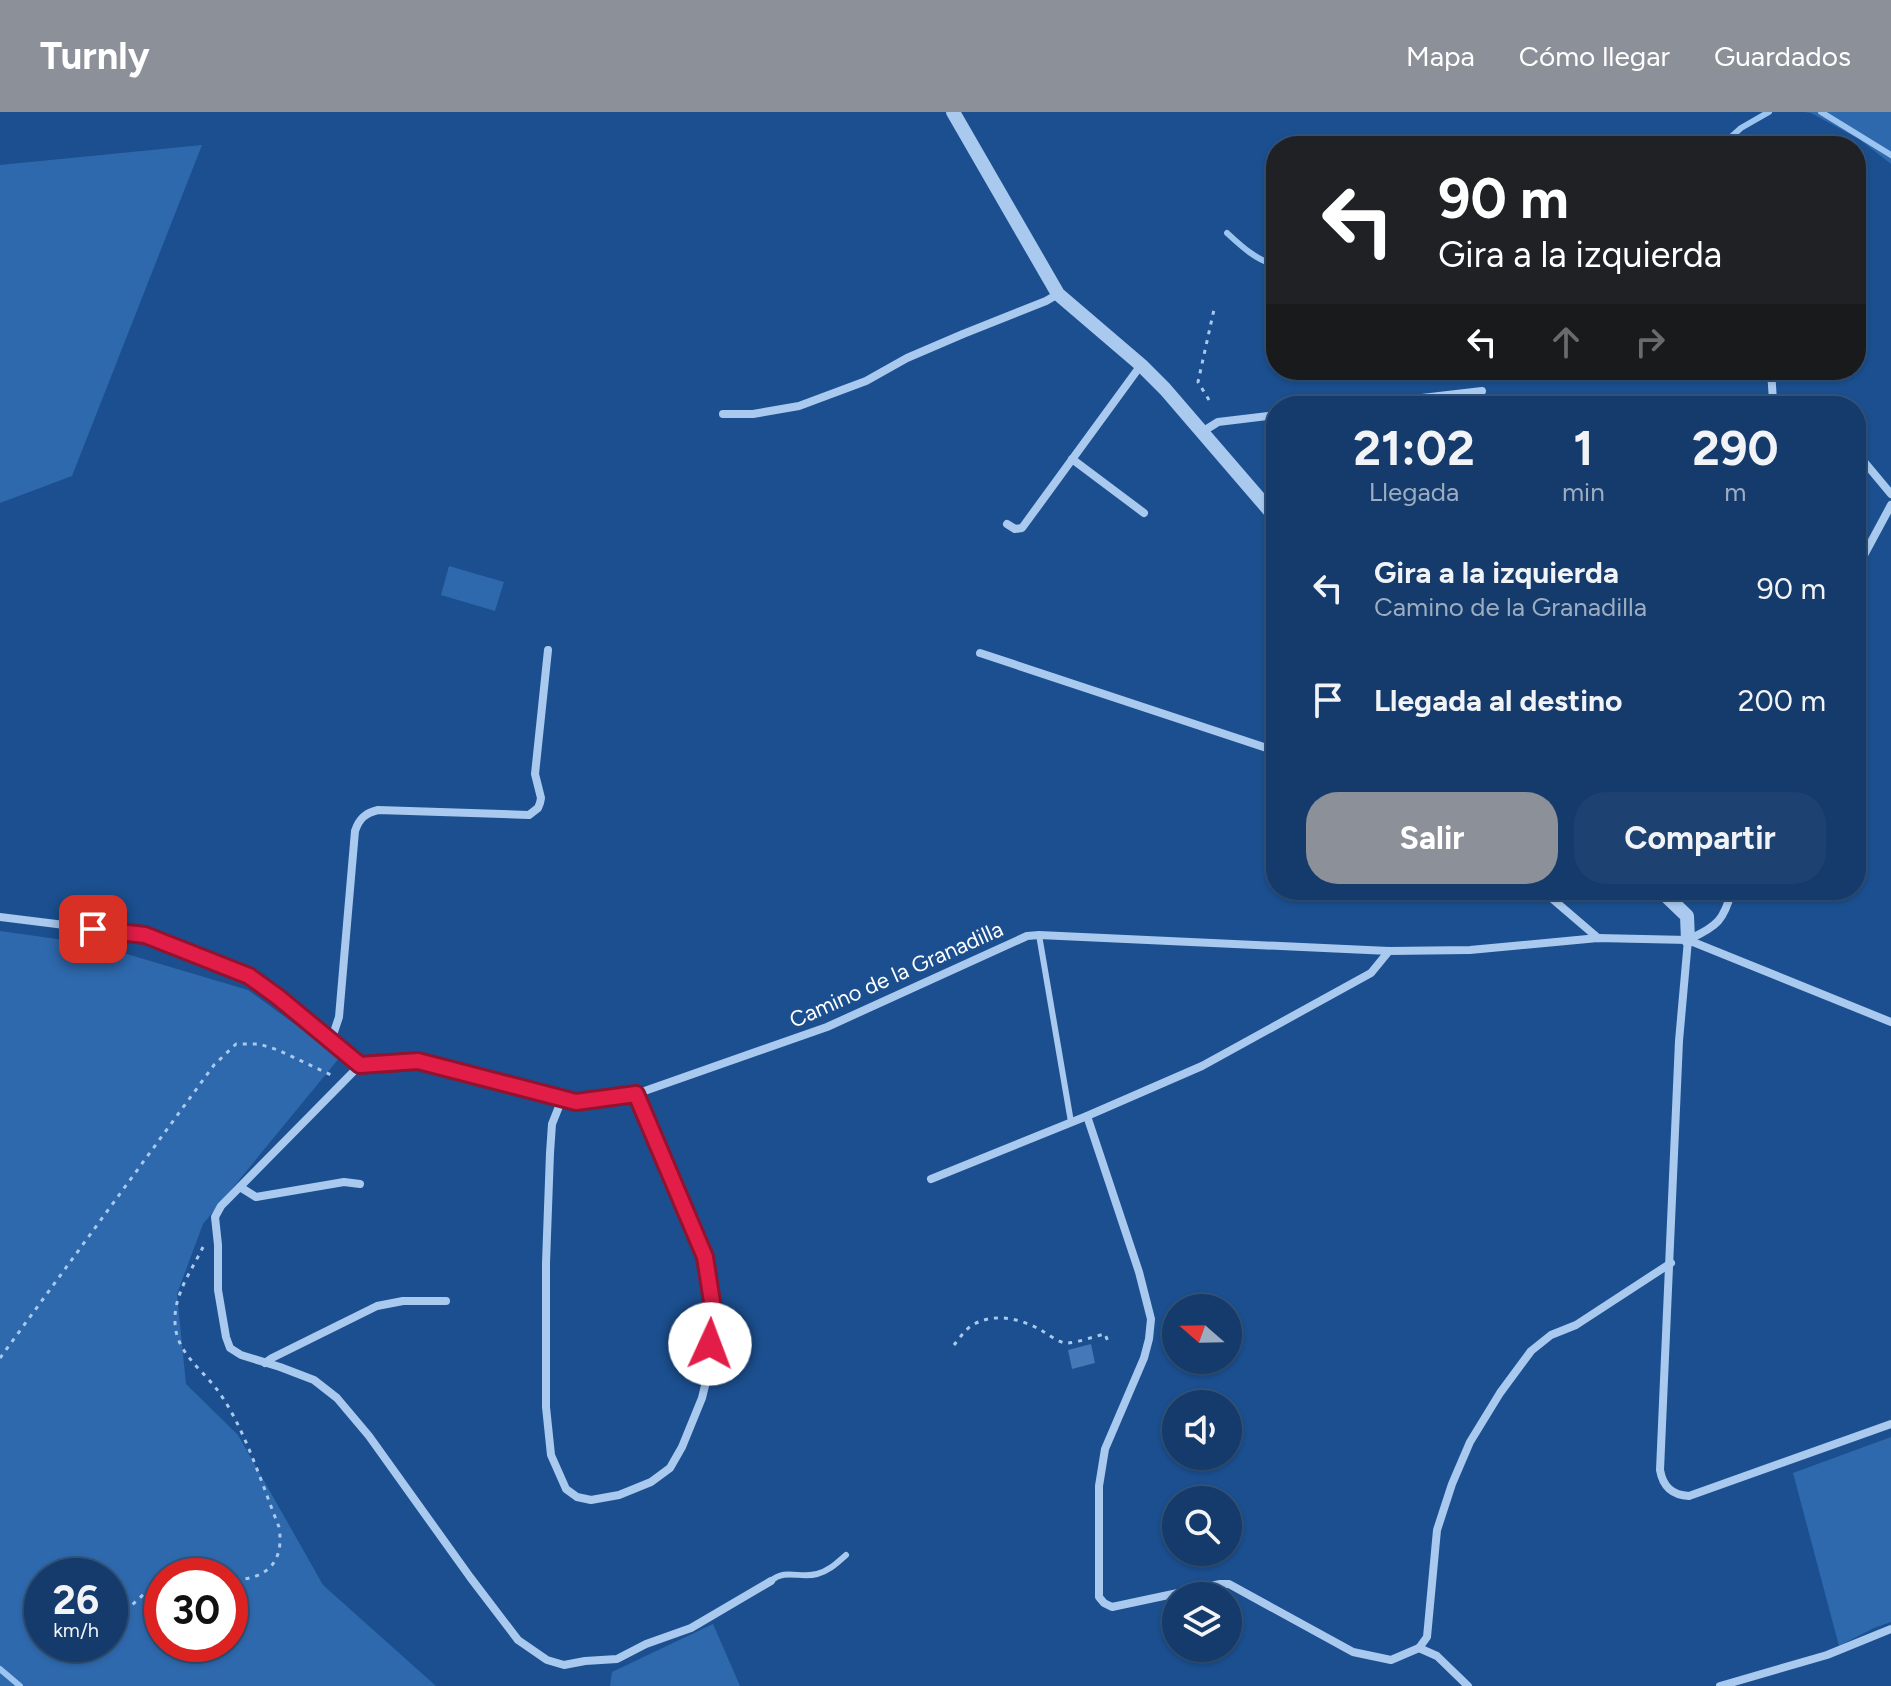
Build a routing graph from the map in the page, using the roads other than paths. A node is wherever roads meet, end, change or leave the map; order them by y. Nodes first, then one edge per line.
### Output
1 (953, 112) edge
2 (1058, 294) junction
3 (1141, 365) junction
4 (1482, 391) dead end
5 (1439, 396) edge
6 (723, 414) dead end
7 (1266, 416) edge
8 (1202, 432) junction
9 (1072, 459) junction
10 (1866, 464) edge
11 (1891, 494) edge
12 (1891, 505) edge
13 (1266, 506) edge
14 (1144, 513) dead end
15 (1007, 524) dead end
16 (1866, 551) edge
17 (548, 650) dead end
18 (980, 653) dead end
19 (1266, 748) edge
20 (1554, 900) edge
21 (1670, 900) edge
22 (1729, 900) edge
23 (0, 917) edge
24 (1039, 935) junction
25 (1598, 938) junction
26 (1688, 940) junction
27 (1389, 951) junction
28 (1891, 1022) edge
29 (331, 1041) junction
30 (360, 1065) junction
31 (636, 1094) junction
32 (562, 1099) junction
33 (1087, 1116) junction
34 (1071, 1122) junction
35 (931, 1179) dead end
36 (360, 1184) dead end
37 (240, 1187) junction
38 (1671, 1263) junction
39 (446, 1301) dead end
40 (265, 1363) junction
41 (1891, 1424) edge
42 (846, 1555) dead end
43 (771, 1581) joint
44 (1891, 1629) edge
45 (1419, 1648) junction
46 (1468, 1686) edge
47 (1720, 1686) edge

1 - 2 street
2 - 3 street
2 - 6 street
3 - 8 street
3 - 9 street
4 - 5 street
7 - 8 street
8 - 13 street
9 - 14 street
9 - 15 street
10 - 11 street
12 - 16 street
17 - 29 street
18 - 19 street
20 - 25 street
21 - 26 street
22 - 26 street
23 - 29 street
24 - 27 street, Camino de la Granadilla
24 - 31 street, Camino de la Granadilla
24 - 34 lane
25 - 26 street, Camino de la Granadilla
25 - 27 street, Camino de la Granadilla
26 - 28 street, Camino de la Granadilla
26 - 38 street
27 - 33 street
29 - 30 street
30 - 32 street, Camino de la Granadilla
30 - 37 street
31 - 32 street, Camino de la Granadilla
31 - 32 street
33 - 34 street
33 - 45 street
34 - 35 street
36 - 37 street
37 - 40 street
38 - 41 street
38 - 45 street
39 - 40 street
40 - 43 street
42 - 43 lane
44 - 47 street
45 - 46 street

